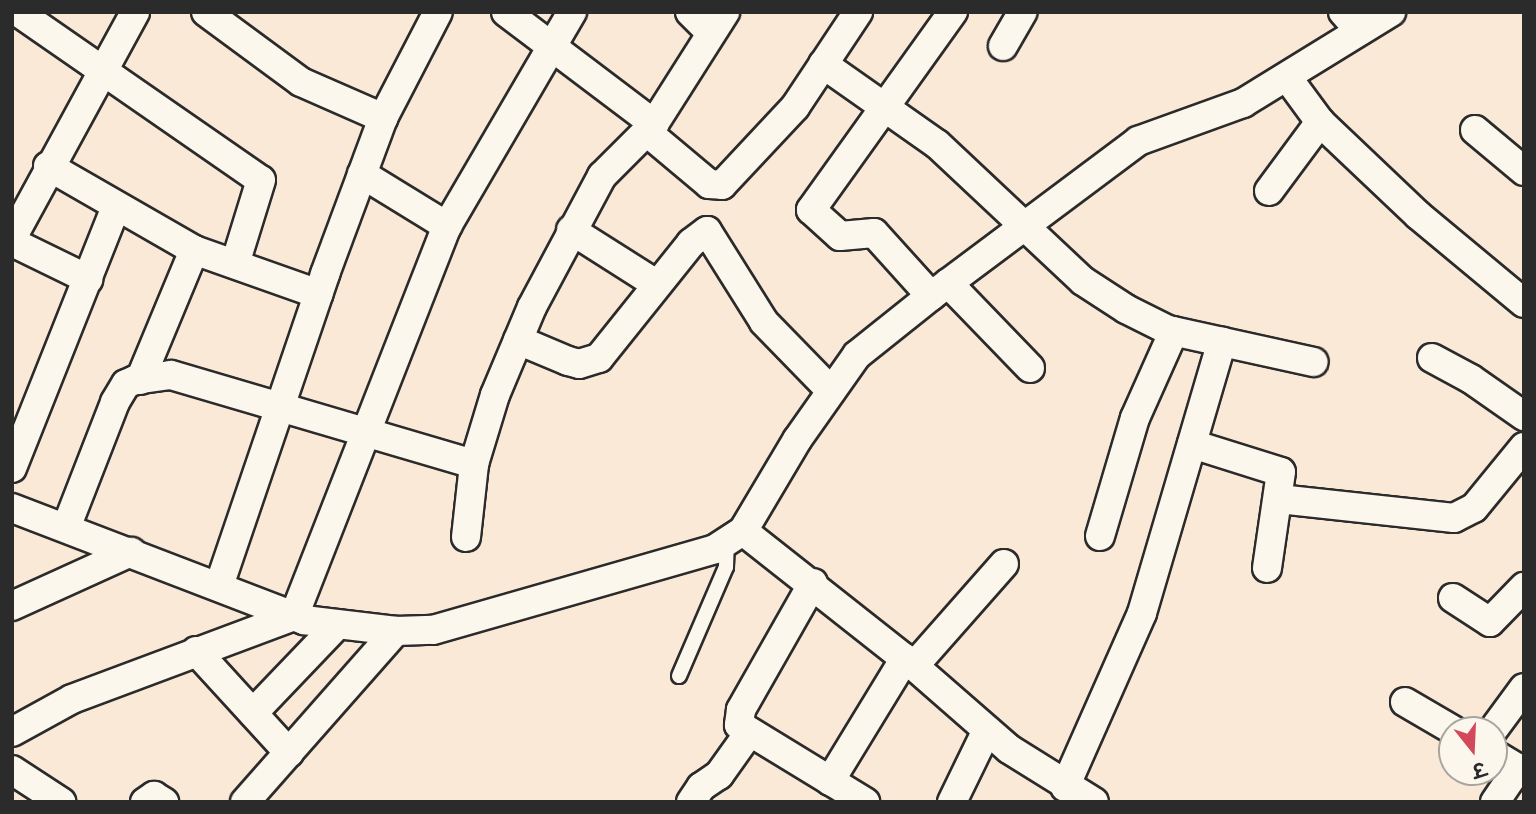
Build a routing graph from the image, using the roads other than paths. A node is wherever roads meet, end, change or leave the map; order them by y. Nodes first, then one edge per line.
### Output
1 (18, 12) edge
2 (135, 12) edge
3 (206, 12) edge
4 (438, 12) edge
5 (506, 12) edge
6 (572, 12) edge
7 (858, 12) edge
8 (953, 12) edge
9 (1023, 12) edge
10 (1391, 12) edge
11 (708, 19) edge
12 (1351, 22) edge
13 (551, 45) junction
14 (1003, 46) dead end
15 (823, 64) junction
16 (101, 74) junction
17 (1287, 76) junction
18 (887, 105) junction
19 (383, 118) junction
20 (1320, 122) junction
21 (650, 128) junction
22 (1475, 130) dead end
23 (48, 166) junction
24 (1524, 171) edge
25 (362, 174) junction
26 (1269, 191) dead end
27 (116, 207) junction
28 (447, 226) junction
29 (1021, 226) junction
30 (571, 230) junction
31 (13, 244) edge
32 (194, 250) junction
33 (235, 264) junction
34 (88, 279) junction
35 (656, 284) junction
36 (939, 290) junction
37 (318, 294) junction
38 (1524, 303) edge
39 (1174, 331) junction
40 (518, 340) junction
41 (1222, 342) junction
42 (1432, 358) dead end
43 (1314, 362) dead end
44 (1030, 368) dead end
45 (140, 380) junction
46 (831, 391) junction
47 (278, 408) junction
48 (1524, 416) edge
49 (366, 435) junction
50 (1192, 444) junction
51 (1524, 447) edge
52 (474, 464) junction
53 (12, 468) edge
54 (1279, 499) junction
55 (12, 508) edge
56 (66, 528) junction
57 (735, 536) junction
58 (466, 537) dead end
59 (1100, 537) dead end
60 (131, 552) junction
61 (1004, 564) dead end
62 (1267, 568) dead end
63 (813, 583) junction
64 (219, 586) junction
65 (1524, 587) edge
66 (1453, 598) dead end
67 (12, 606) edge
68 (294, 616) junction
69 (337, 625) junction
70 (396, 631) junction
71 (196, 651) junction
72 (909, 662) junction
73 (678, 676) dead end
74 (1524, 688) edge
75 (1405, 702) dead end
76 (253, 713) junction
77 (1503, 716) edge
78 (1438, 721) edge
79 (987, 730) junction
80 (12, 732) edge
81 (749, 733) junction
82 (289, 753) junction
83 (1512, 765) edge
84 (12, 770) edge
85 (843, 794) edge
86 (1080, 797) edge
87 (61, 802) edge
88 (145, 802) edge
89 (164, 802) edge
90 (245, 802) edge
91 (691, 802) edge
92 (952, 802) edge
93 (1495, 802) edge

1 - 16 street
2 - 16 street
3 - 19 street
4 - 19 street
5 - 13 street
6 - 13 street
7 - 15 street
8 - 18 street
9 - 14 street
10 - 12 street
11 - 21 street
12 - 17 street
13 - 21 street
13 - 28 street
15 - 18 street
15 - 21 street
16 - 23 street
16 - 33 street
17 - 20 street
17 - 29 street
18 - 29 street
18 - 36 street
19 - 25 street
20 - 26 street
20 - 38 street
21 - 30 street
22 - 24 street
23 - 27 street
23 - 31 street
25 - 28 street
25 - 37 street
27 - 32 street
27 - 34 street
28 - 49 street
29 - 36 street
29 - 39 street
30 - 35 street
30 - 40 street
31 - 34 street
32 - 33 street
32 - 45 street
33 - 37 street
34 - 53 street
35 - 40 street
35 - 46 street
36 - 44 street
36 - 46 street
37 - 47 street
39 - 41 street
39 - 59 street
40 - 52 street
41 - 43 street
41 - 50 street
42 - 48 street
45 - 47 street
45 - 56 street
46 - 57 street
47 - 49 street
47 - 64 street
49 - 52 street
49 - 68 street
50 - 54 street
50 - 86 street
51 - 54 street
52 - 58 street
54 - 62 street
55 - 56 street
56 - 60 street
57 - 63 street
57 - 70 street
57 - 73 lane
60 - 64 street
60 - 67 street
61 - 72 street
63 - 72 street
63 - 81 street
64 - 68 street
65 - 66 street
68 - 69 street
68 - 71 street
69 - 70 street
69 - 76 street
70 - 82 street
71 - 76 street
71 - 80 street
72 - 79 street
72 - 85 street
74 - 77 street
75 - 78 street
76 - 82 street
79 - 86 street
79 - 92 street
81 - 85 street
81 - 91 street
82 - 90 street
83 - 93 street
84 - 87 street
88 - 89 street

